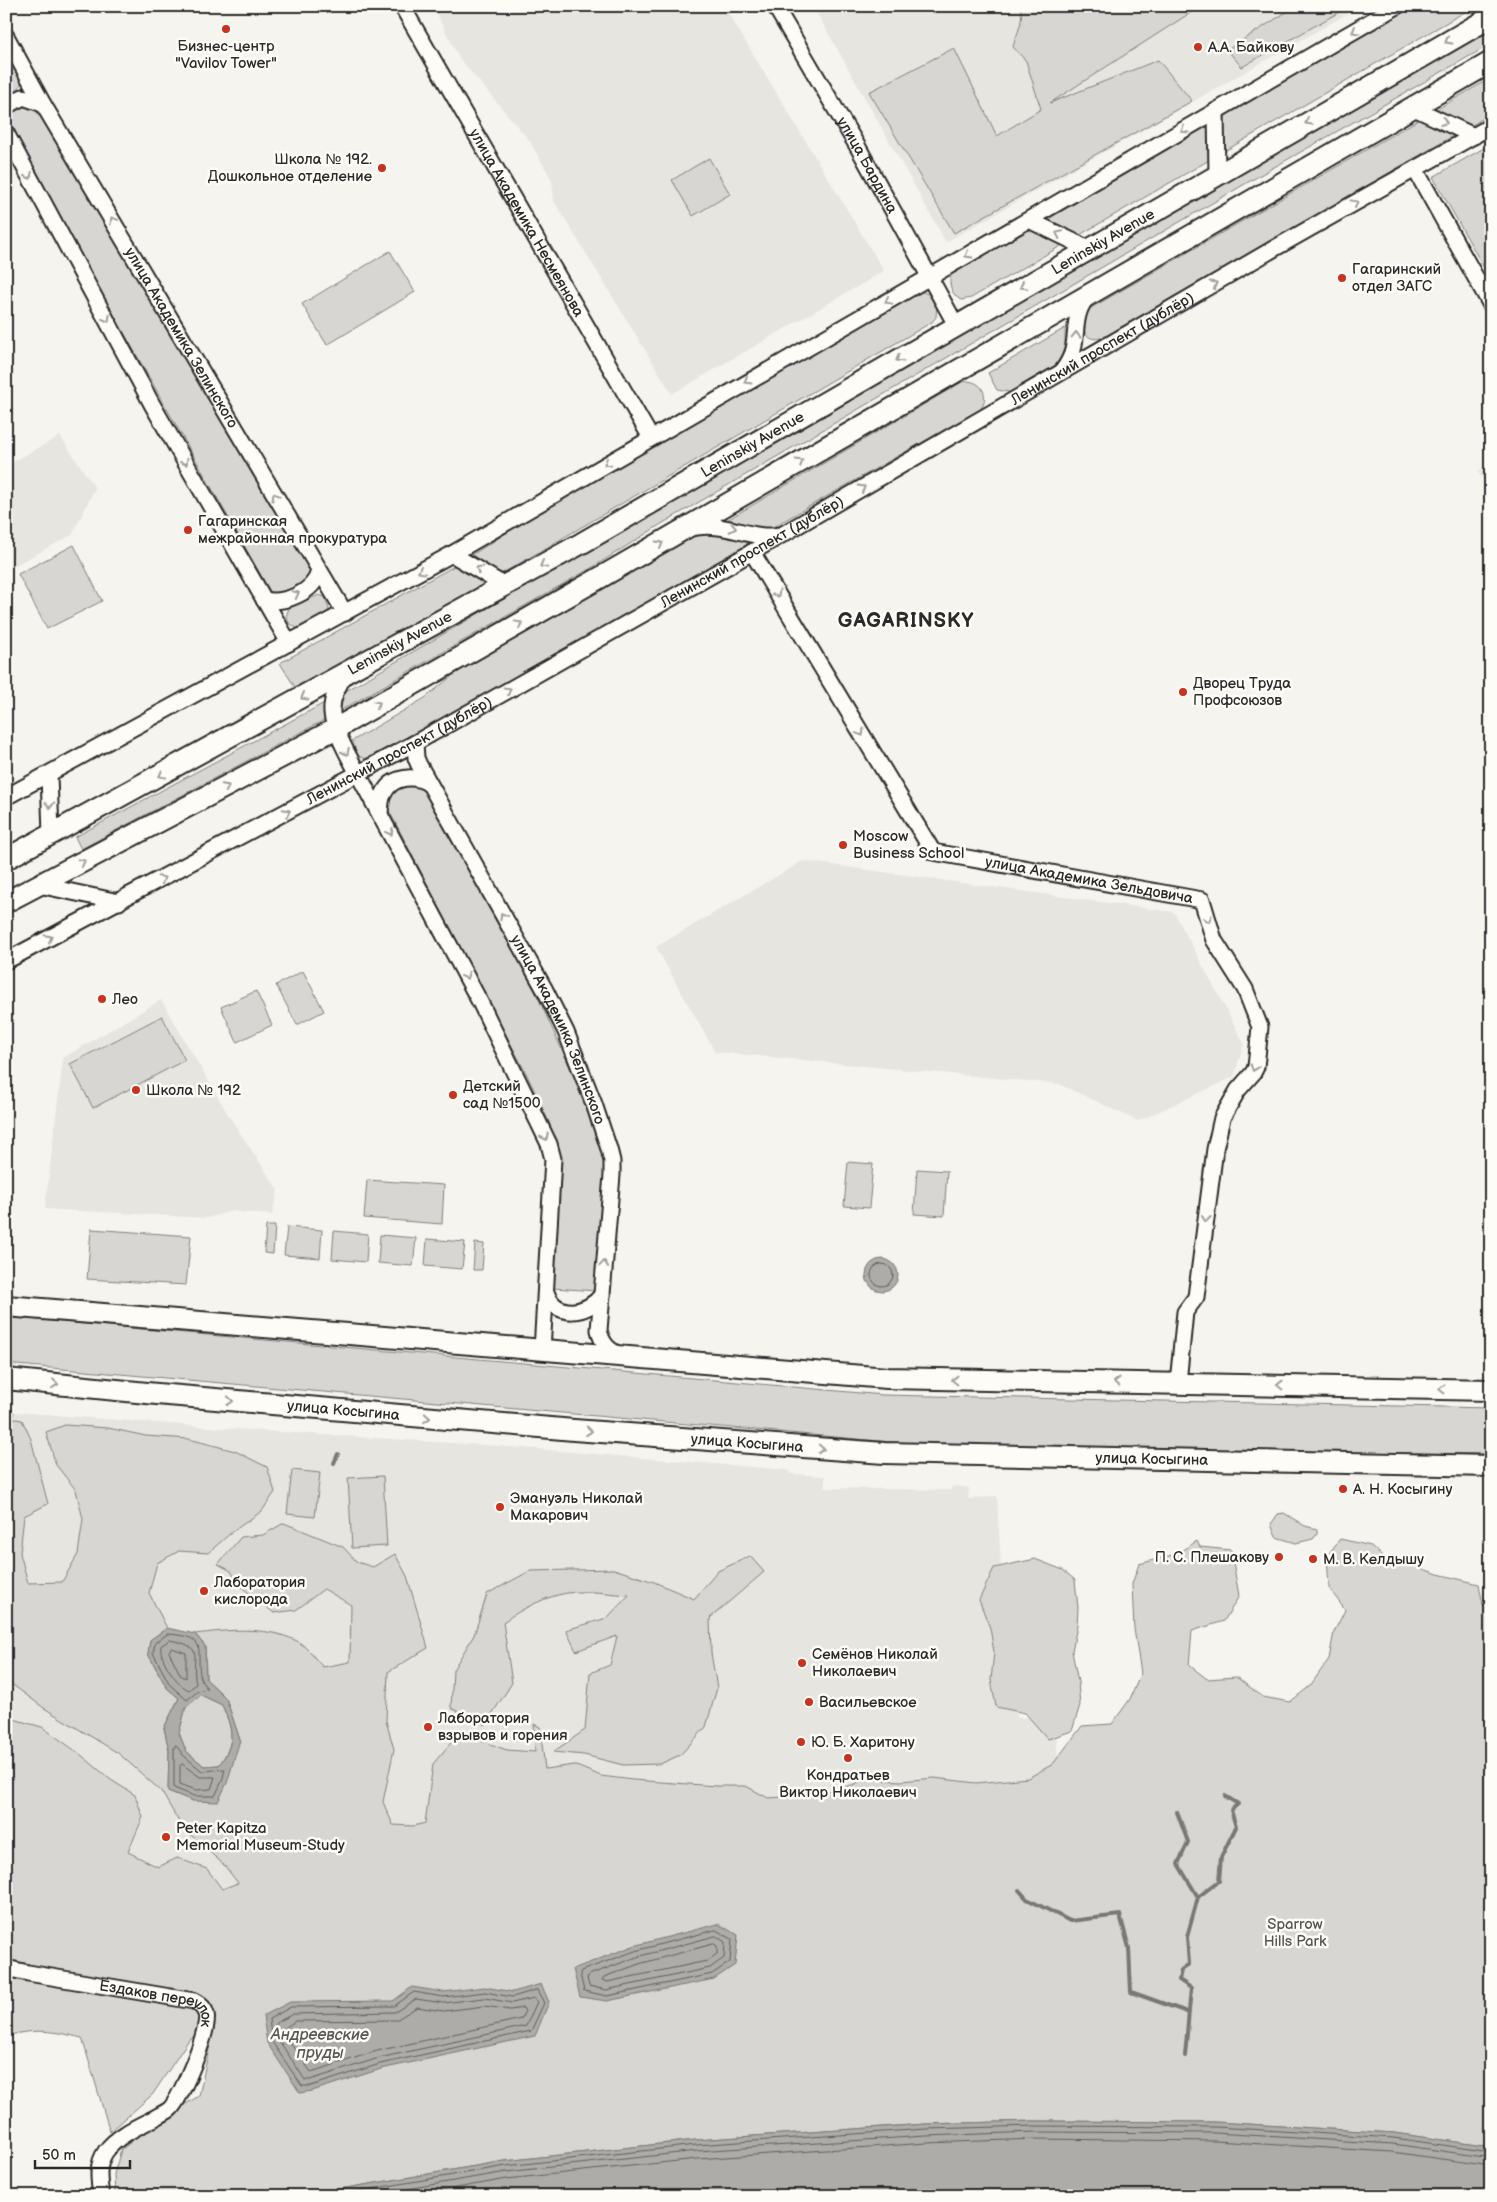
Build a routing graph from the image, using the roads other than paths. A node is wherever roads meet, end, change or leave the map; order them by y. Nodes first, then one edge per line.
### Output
1 (402, 6) edge
2 (775, 6) edge
3 (1397, 6) edge
4 (1491, 17) edge
5 (6, 36) edge
6 (1491, 62) edge
7 (30, 80) junction
8 (43, 104) junction
9 (6, 105) edge
10 (1414, 108) junction
11 (1216, 111) junction
12 (1491, 126) edge
13 (6, 134) edge
14 (1474, 136) junction
15 (1416, 169) junction
16 (1217, 174) junction
17 (1029, 220) junction
18 (1088, 249) junction
19 (931, 277) junction
20 (1088, 296) junction
21 (1491, 305) edge
22 (956, 325) junction
23 (1061, 374) junction
24 (651, 438) junction
25 (685, 529) junction
26 (784, 534) junction
27 (752, 552) junction
28 (452, 554) junction
29 (319, 571) junction
30 (505, 586) junction
31 (264, 600) junction
32 (345, 613) junction
33 (289, 643) junction
34 (347, 673) junction
35 (335, 729) junction
36 (415, 743) junction
37 (49, 774) junction
38 (358, 774) junction
39 (430, 784) junction
40 (6, 797) edge
41 (380, 813) junction
42 (51, 835) junction
43 (6, 859) edge
44 (39, 885) junction
45 (6, 902) edge
46 (118, 902) junction
47 (6, 961) edge
48 (546, 1292) junction
49 (602, 1295) junction
50 (6, 1306) edge
51 (542, 1350) junction
52 (620, 1356) junction
53 (6, 1378) edge
54 (1178, 1383) junction
55 (1491, 1390) edge
56 (1491, 1466) edge
57 (6, 1968) edge
58 (100, 2196) edge

1 - 24 street, улица Академика Несмеянова
2 - 19 street, улица Бардина
3 -> 11 street
4 -> 16 main road, Leninskiy Avenue
5 - 7 street, улица Академика Зелинского
6 - 10 main road
7 - 8 street, улица Академика Зелинского
7 - 9 street
8 - 9 street
29 -> 8 street, улица Академика Зелинского
10 -> 14 street
10 - 20 main road
11 - 16 street
11 -> 17 street
12 - 14 street, Ленинский проспект (дублёр)
13 -> 31 street
14 - 15 street, Ленинский проспект (дублёр)
15 - 21 street
23 -> 15 street, Ленинский проспект (дублёр)
16 - 18 main road, Leninskiy Avenue
18 -> 17 street
17 -> 19 street
18 -> 22 main road, Leninskiy Avenue
19 - 22 street, улица Бардина
19 -> 24 street
23 -> 20 street
25 -> 20 main road
22 -> 30 main road, Leninskiy Avenue
26 -> 23 street, Ленинский проспект (дублёр)
24 -> 28 street
25 -> 26 street
35 -> 25 main road
26 - 27 street, Ленинский проспект (дублёр)
36 -> 27 street, Ленинский проспект (дублёр)
27 -> 54 street, улица Академика Зельдовича
30 -> 28 street
28 -> 32 street
31 -> 29 street
29 - 32 street, улица Академика Зелинского
30 - 34 main road, Leninskiy Avenue
31 - 33 street
32 - 33 street
33 - 37 street
34 - 35 street
34 -> 42 main road, Leninskiy Avenue
35 -> 38 street
44 -> 35 main road
36 - 38 street, Ленинский проспект (дублёр)
36 - 39 street, улица Академика Зелинского
37 - 40 street
37 -> 42 street
38 - 41 street
46 -> 38 street, Ленинский проспект (дублёр)
39 - 41 street
49 -> 39 street, улица Академика Зелинского
41 -> 48 street
42 - 43 main road, Leninskiy Avenue
44 - 45 main road
44 - 46 street
47 -> 46 street, Ленинский проспект (дублёр)
48 - 49 street
48 - 51 street
49 - 52 street, улица Академика Зелинского
50 - 51 main road
51 - 52 main road
54 -> 52 main road
53 -> 56 main road, улица Косыгина
55 -> 54 main road
57 - 58 street, Ездаков переулок

